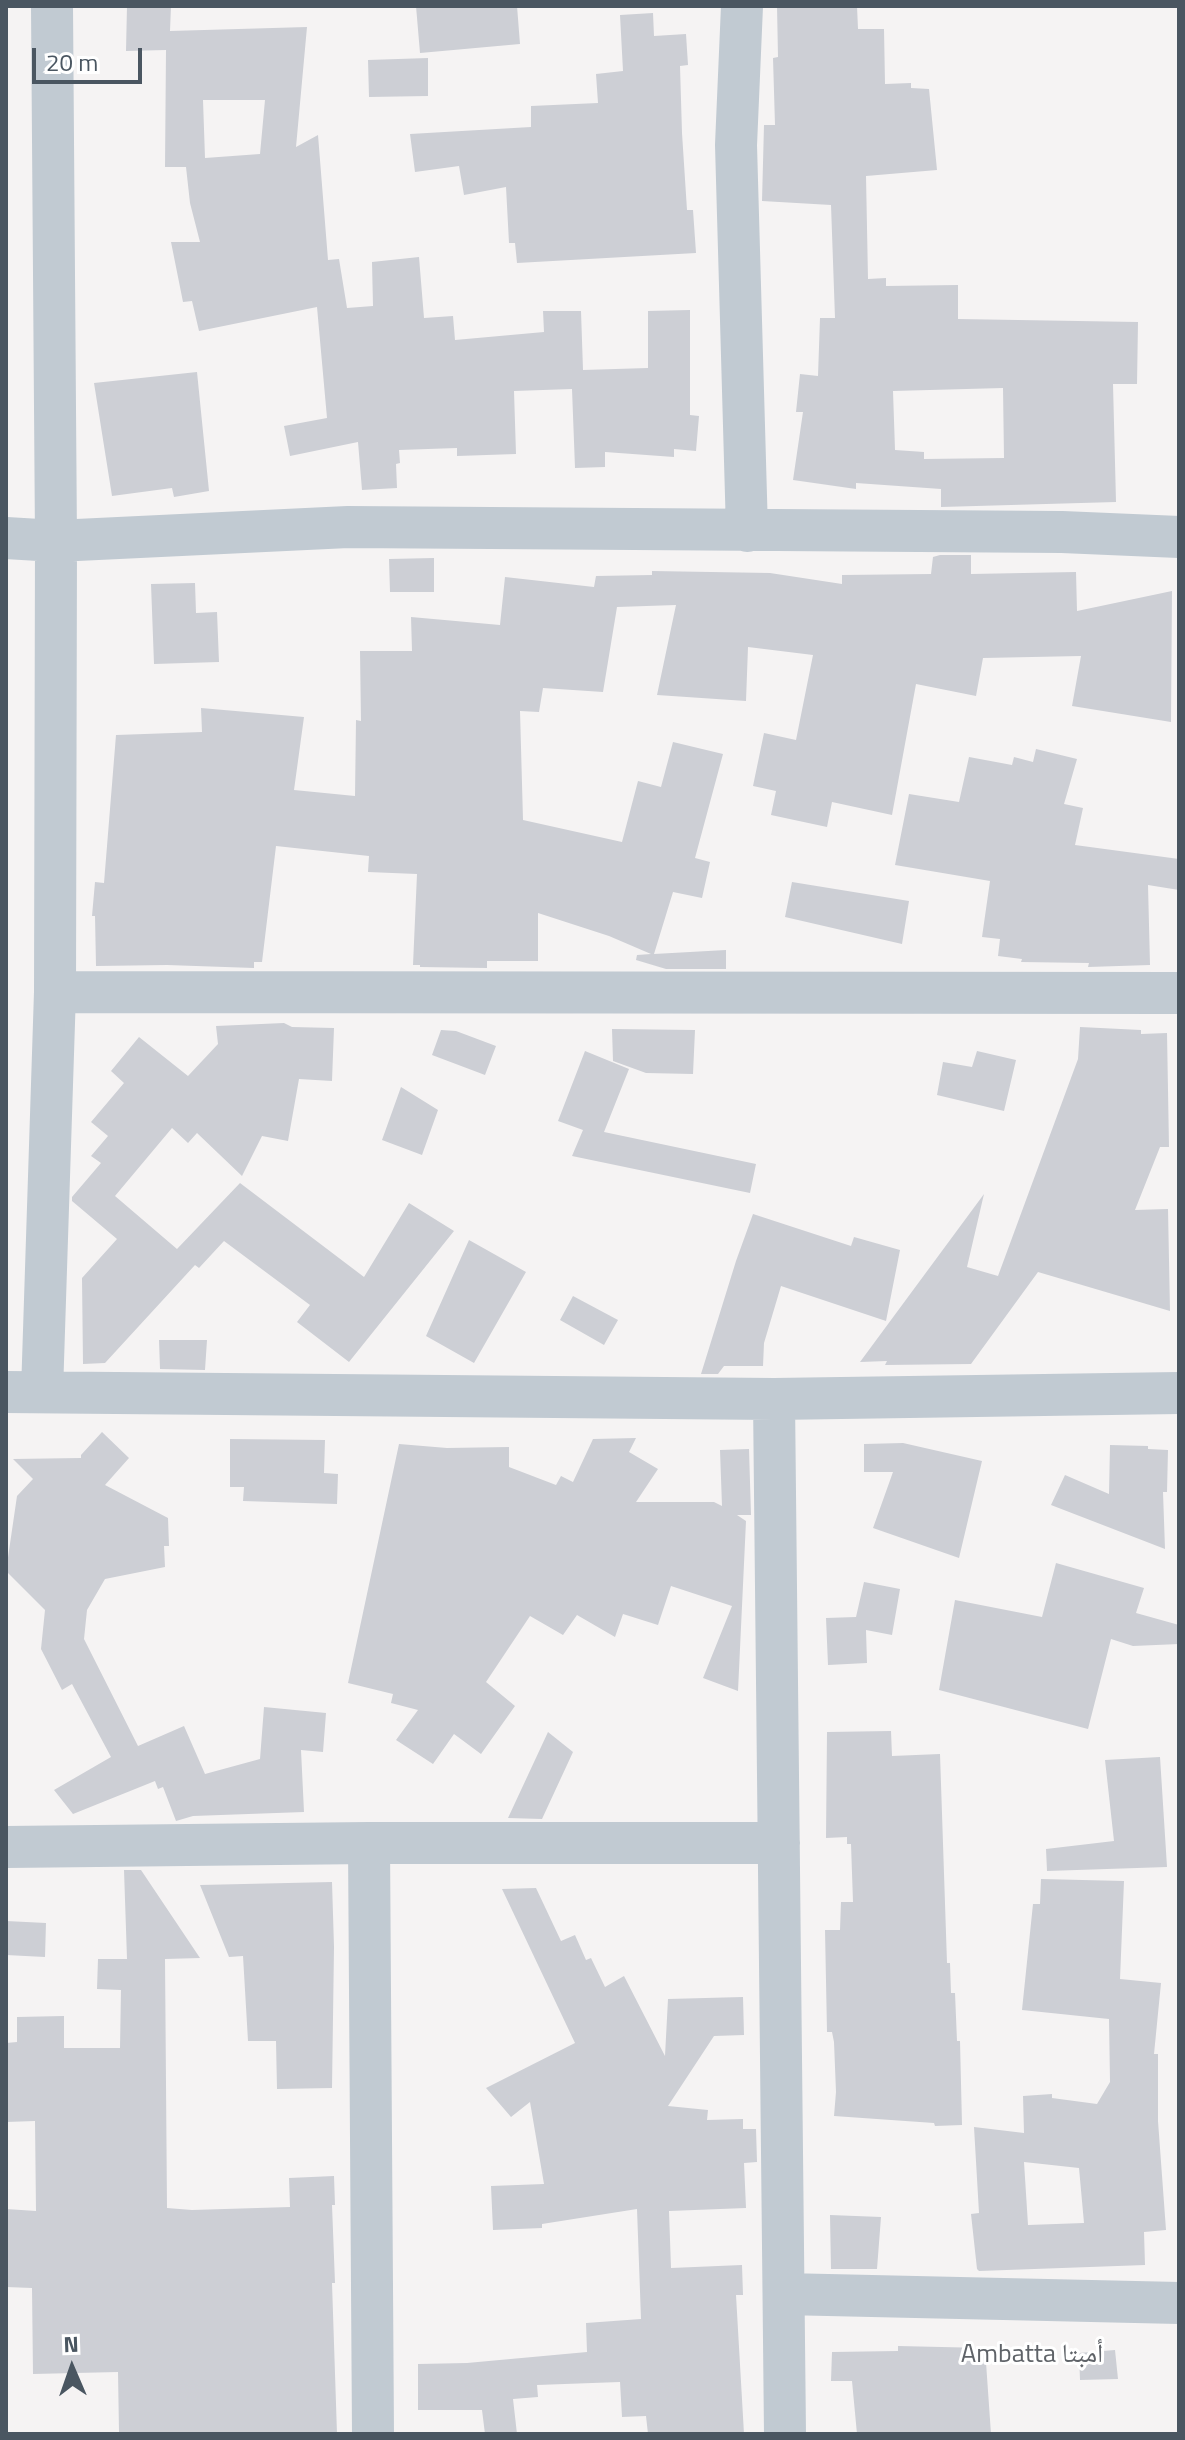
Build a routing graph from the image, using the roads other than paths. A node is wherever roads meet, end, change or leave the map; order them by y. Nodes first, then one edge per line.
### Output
1 (52, 6) edge
2 (742, 6) edge
3 (747, 531) junction
4 (1179, 537) edge
5 (6, 538) edge
6 (56, 541) junction
7 (55, 992) junction
8 (1179, 993) edge
9 (24, 1392) edge
10 (1179, 1393) edge
11 (774, 1399) junction
12 (369, 1843) junction
13 (779, 1843) junction
14 (6, 1847) edge
15 (784, 2294) junction
16 (1179, 2303) edge
17 (373, 2434) edge
18 (785, 2434) edge

1 - 6 street
2 - 3 street
3 - 4 street
3 - 6 street
5 - 6 street
6 - 7 street
7 - 8 street
7 - 9 street
9 - 11 street
10 - 11 street
11 - 13 street
12 - 13 street
12 - 14 street
12 - 17 street
13 - 15 street
15 - 16 street
15 - 18 street

